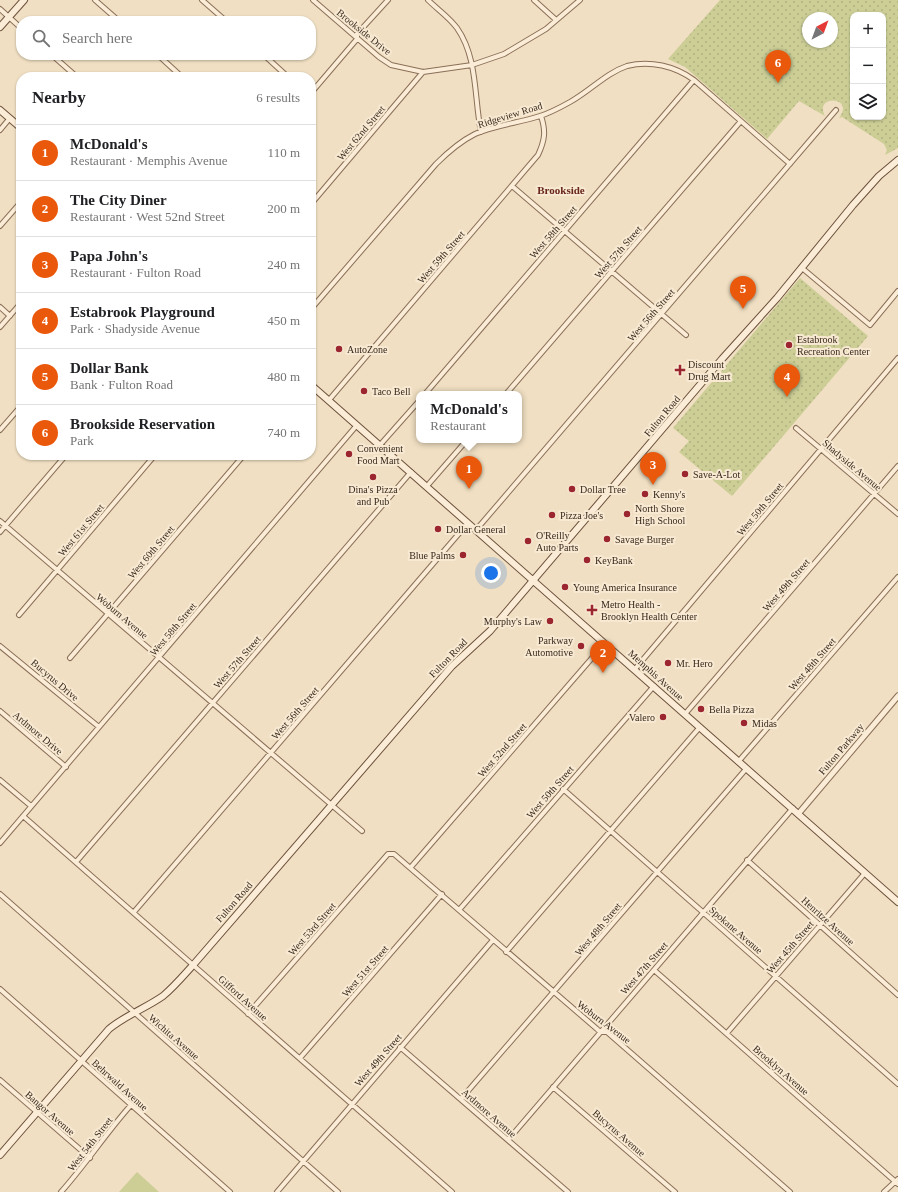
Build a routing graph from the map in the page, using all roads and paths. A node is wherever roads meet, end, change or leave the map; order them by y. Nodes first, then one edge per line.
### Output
1 (24, 0) edge
2 (95, 0) edge
3 (202, 0) edge
4 (313, 0) edge
5 (388, 0) edge
6 (428, 0) edge
7 (534, 0) edge
8 (580, 0) edge
9 (0, 9) edge
10 (113, 16) edge
11 (220, 16) edge
12 (9, 17) junction
13 (555, 19) junction
14 (16, 23) edge
15 (0, 27) edge
16 (357, 39) junction
17 (58, 60) edge
18 (163, 60) edge
19 (269, 60) edge
20 (472, 65) junction
21 (71, 72) edge
22 (177, 72) edge
23 (283, 72) edge
24 (423, 72) junction
25 (694, 80) junction
26 (316, 87) edge
27 (0, 110) edge
28 (836, 110) dead end
29 (541, 116) junction
30 (10, 118) junction
31 (741, 121) junction
32 (16, 123) edge
33 (0, 130) edge
34 (481, 132) junction
35 (898, 160) edge
36 (790, 164) junction
37 (512, 186) junction
38 (316, 198) edge
39 (16, 208) edge
40 (0, 226) edge
41 (564, 231) junction
42 (802, 268) junction
43 (612, 272) junction
44 (898, 292) edge
45 (316, 303) edge
46 (0, 307) edge
47 (16, 309) edge
48 (662, 314) junction
49 (10, 316) junction
50 (0, 327) edge
51 (686, 334) dead end
52 (898, 358) edge
53 (316, 389) edge
54 (428, 391) edge
55 (509, 391) edge
56 (329, 400) junction
57 (416, 404) edge
58 (16, 412) edge
59 (357, 425) junction
60 (796, 428) dead end
61 (0, 430) edge
62 (464, 443) edge
63 (380, 445) junction
64 (821, 449) junction
65 (62, 460) edge
66 (151, 460) edge
67 (240, 460) edge
68 (898, 466) edge
69 (411, 472) junction
70 (427, 486) junction
71 (875, 494) junction
72 (898, 514) edge
73 (0, 521) edge
74 (468, 523) junction
75 (6, 526) junction
76 (476, 530) junction
77 (0, 532) edge
78 (57, 570) junction
79 (898, 576) edge
80 (533, 581) junction
81 (19, 615) dead end
82 (108, 615) junction
83 (605, 643) junction
84 (0, 646) edge
85 (70, 658) dead end
86 (159, 658) junction
87 (635, 669) junction
88 (654, 686) junction
89 (898, 696) edge
90 (212, 702) junction
91 (0, 711) edge
92 (685, 714) junction
93 (99, 727) junction
94 (700, 727) junction
95 (271, 752) junction
96 (738, 762) junction
97 (66, 767) junction
98 (746, 769) junction
99 (0, 780) edge
100 (563, 789) junction
101 (332, 805) junction
102 (31, 806) junction
103 (793, 808) junction
104 (799, 813) junction
105 (23, 816) junction
106 (362, 831) dead end
107 (611, 831) junction
108 (0, 843) edge
109 (388, 854) joint
110 (747, 860) junction
111 (76, 862) junction
112 (410, 867) junction
113 (657, 872) junction
114 (865, 872) junction
115 (0, 894) edge
116 (442, 894) junction
117 (898, 902) edge
118 (460, 910) junction
119 (703, 911) junction
120 (134, 912) junction
121 (820, 925) junction
122 (493, 940) junction
123 (506, 952) junction
124 (194, 964) junction
125 (654, 970) junction
126 (776, 975) junction
127 (0, 989) edge
128 (554, 993) junction
129 (898, 994) edge
130 (134, 1012) junction
131 (248, 1014) junction
132 (600, 1032) junction
133 (727, 1033) junction
134 (400, 1047) junction
135 (300, 1058) junction
136 (81, 1061) junction
137 (0, 1080) edge
138 (898, 1084) edge
139 (553, 1086) junction
140 (461, 1099) junction
141 (352, 1104) junction
142 (131, 1105) junction
143 (37, 1112) junction
144 (508, 1140) junction
145 (0, 1155) edge
146 (90, 1158) junction
147 (303, 1161) junction
148 (897, 1181) edge
149 (61, 1192) edge
150 (230, 1192) edge
151 (277, 1192) edge
152 (338, 1192) edge
153 (452, 1192) edge
154 (568, 1192) edge
155 (674, 1192) edge
156 (790, 1192) edge
157 (884, 1192) edge

1 - 12 main road
2 - 10 street
3 - 11 street
4 - 16 street, Brookside Drive
5 - 16 street
6 - 20 street
7 - 13 street
8 - 13 street, Brookside Drive
9 - 12 street
12 - 14 street
12 - 15 main road
13 - 20 street, Brookside Drive
16 - 24 street, Brookside Drive
16 - 26 street
17 - 21 street
18 - 22 street
19 - 23 street
20 - 24 street, Brookside Drive
20 - 34 street
24 - 38 street, West 62nd Street
25 - 29 street, Ridgeview Road
25 - 31 street, Ridgeview Road
25 - 41 street, West 58th Street
27 - 30 main road
28 - 36 street, West 56th Street
29 - 34 street, Ridgeview Road
29 - 37 street, West 59th Street
30 - 32 main road
30 - 33 street
31 - 36 street, Ridgeview Road
31 - 43 street, West 57th Street
34 - 45 street, Ridgeview Road
35 - 42 main road, Fulton Road
36 - 48 street, West 56th Street
37 - 41 street
37 - 56 street, West 59th Street
39 - 40 street
41 - 43 street
41 - 54 street, West 58th Street
42 - 44 street
42 - 80 main road, Fulton Road
43 - 48 street
43 - 55 street, West 57th Street
46 - 49 street
47 - 49 street
48 - 51 street
48 - 76 street, West 56th Street
49 - 50 street
52 - 64 street, West 50th Street
53 - 56 main road, Memphis Avenue
56 - 59 main road, Memphis Avenue
57 - 63 street
58 - 61 street
59 - 63 main road, Memphis Avenue
59 - 86 street, West 58th Street
60 - 64 street, Shadyside Avenue
62 - 70 street
63 - 69 main road, Memphis Avenue
64 - 71 street, Shadyside Avenue
64 - 87 street, West 50th Street
65 - 75 street
66 - 78 street, West 61st Street
67 - 82 street, West 60th Street
68 - 71 street, West 49th Street
69 - 70 main road, Memphis Avenue
69 - 90 street, West 57th Street
70 - 74 main road, Memphis Avenue
71 - 72 street, Shadyside Avenue
71 - 92 street, West 49th Street
73 - 75 street, Woburn Avenue
74 - 76 main road, Memphis Avenue
74 - 95 street, West 56th Street
75 - 77 street
75 - 78 street, Woburn Avenue
76 - 80 main road, Memphis Avenue
78 - 81 street, West 61st Street
78 - 82 street, Woburn Avenue
79 - 96 street, West 48th Street
80 - 83 main road, Memphis Avenue
80 - 101 main road, Fulton Road
82 - 85 street, West 60th Street
82 - 86 street, Woburn Avenue
83 - 87 main road, Memphis Avenue
83 - 112 street, West 52nd Street
84 - 93 street, Bucyrus Drive
86 - 90 street, Woburn Avenue
86 - 93 street, West 58th Street
87 - 88 main road, Memphis Avenue
88 - 92 main road, Memphis Avenue
88 - 100 street, West 50th Street
89 - 104 street, Fulton Parkway
90 - 95 street, Woburn Avenue
90 - 111 street, West 57th Street
91 - 97 street, Ardmore Drive
92 - 94 main road, Memphis Avenue
93 - 97 street, West 58th Street
94 - 96 main road, Memphis Avenue
94 - 107 street
95 - 101 street, Woburn Avenue
95 - 120 street, West 56th Street
96 - 98 main road, Memphis Avenue
97 - 102 street, West 58th Street
98 - 103 main road, Memphis Avenue
98 - 113 street, West 48th Street
99 - 102 street
100 - 107 street, Spokane Avenue
100 - 118 street, West 50th Street
101 - 106 street, Woburn Avenue
101 - 124 main road, Fulton Road
102 - 105 street, West 58th Street
103 - 104 main road, Memphis Avenue
103 - 110 street, West 47th Street
104 - 114 main road, Memphis Avenue
105 - 108 street, West 58th Street
105 - 111 street, Gifford Avenue
107 - 113 street, Spokane Avenue
107 - 123 street
109 - 112 street, Woburn Avenue
109 - 131 street, West 53rd Street
110 - 119 street, West 47th Street
110 - 121 street, Henritze Avenue
111 - 120 street, Gifford Avenue
112 - 116 street, Woburn Avenue
113 - 119 street, Spokane Avenue
113 - 128 street, West 48th Street
114 - 117 main road, Memphis Avenue
114 - 121 street, West 45th Street
115 - 130 street, Wichita Avenue
116 - 118 street, Woburn Avenue
116 - 135 street, West 51st Street
118 - 122 street, Woburn Avenue
119 - 125 street, West 47th Street
119 - 126 street, Spokane Avenue
120 - 124 street, Gifford Avenue
121 - 126 street, West 45th Street
121 - 129 street, Henritze Avenue
122 - 123 street, Woburn Avenue
122 - 134 street, West 49th Street
123 - 128 street, Woburn Avenue
124 - 130 main road, Fulton Road
124 - 131 street, Gifford Avenue
125 - 132 street, West 47th Street
125 - 133 street, Brooklyn Avenue
126 - 133 street, West 45th Street
126 - 138 street, Spokane Avenue
127 - 136 street, Behrwald Avenue
128 - 132 street, Woburn Avenue
128 - 140 street, West 48th Street
130 - 136 main road, Fulton Road
130 - 147 street, Wichita Avenue
131 - 135 street, Gifford Avenue
132 - 139 street, West 47th Street
132 - 156 street, Woburn Avenue
133 - 148 street, Brooklyn Avenue
134 - 140 street, Ardmore Avenue
134 - 141 street, West 49th Street
135 - 141 street, Gifford Avenue
136 - 142 street, Behrwald Avenue
136 - 143 main road, Fulton Road
137 - 143 street, Bangor Avenue
139 - 144 street, West 47th Street
139 - 155 street, Bucyrus Avenue
140 - 144 street, Ardmore Avenue
141 - 147 street, West 49th Street
141 - 153 street, Gifford Avenue
142 - 146 street, West 54th Street
142 - 150 street, Behrwald Avenue
143 - 145 main road, Fulton Road
143 - 146 street, Bangor Avenue
144 - 154 street, Ardmore Avenue
146 - 149 street, West 54th Street
147 - 151 street, West 49th Street
147 - 152 street, Wichita Avenue
148 - 157 street

